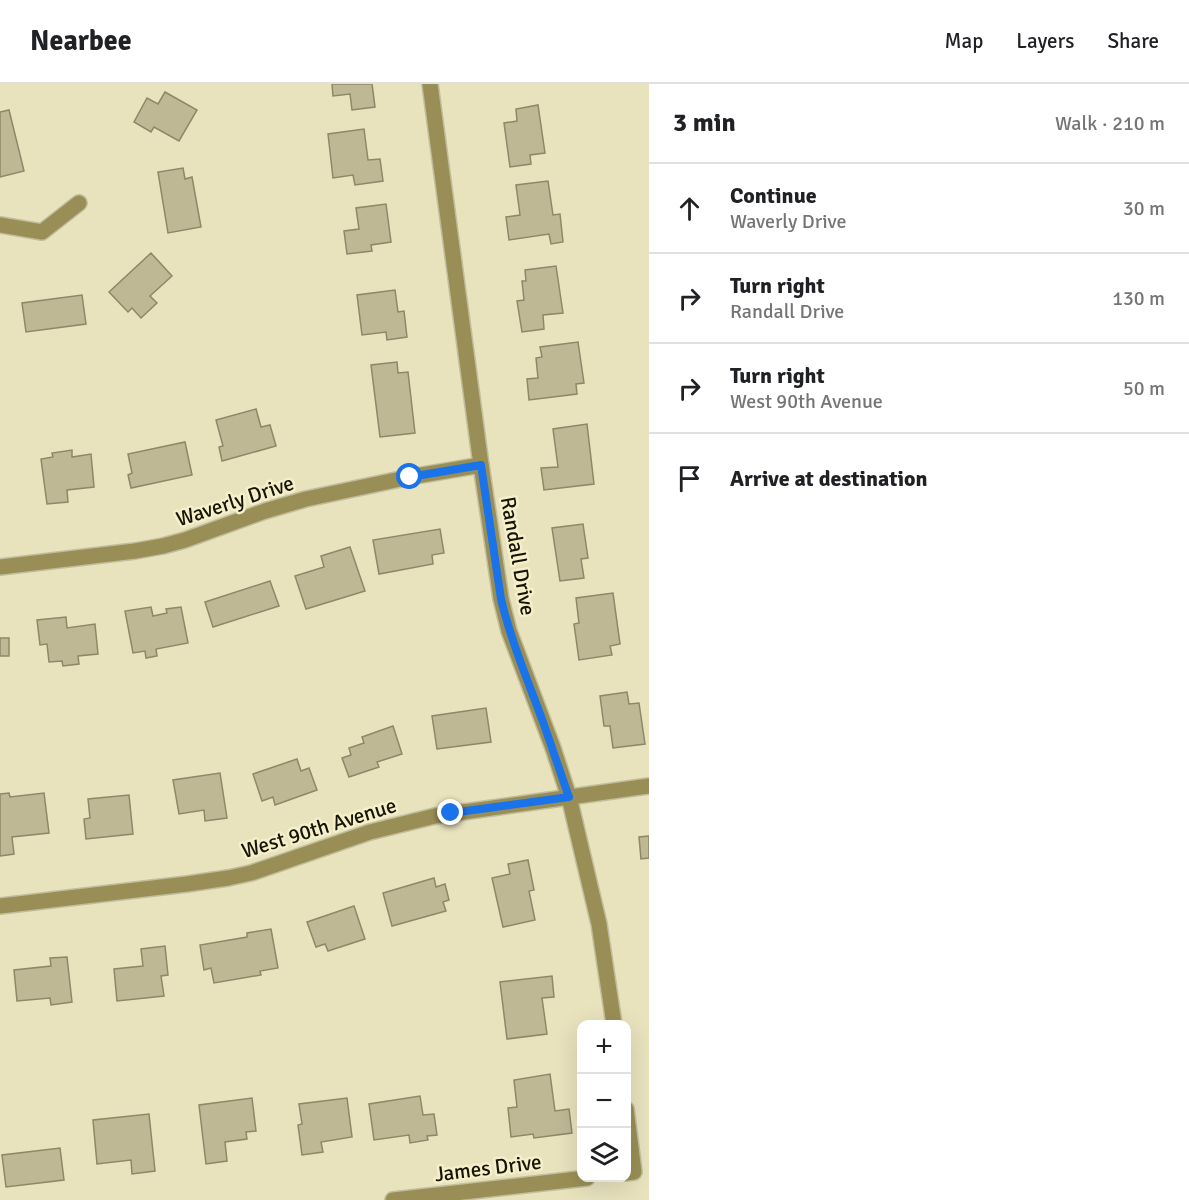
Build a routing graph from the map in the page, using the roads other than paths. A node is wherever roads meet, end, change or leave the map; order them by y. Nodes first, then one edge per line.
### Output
1 (430, 84) edge
2 (79, 203) dead end
3 (0, 225) edge
4 (481, 465) junction
5 (0, 567) edge
6 (649, 786) edge
7 (569, 797) junction
8 (0, 906) edge
9 (613, 1020) edge
10 (577, 1179) edge
11 (393, 1200) edge

1 - 4 street, Randall Drive
2 - 3 street
4 - 5 street, Waverly Drive
4 - 7 street, Randall Drive
6 - 7 street, West 90th Avenue
7 - 8 street, West 90th Avenue
7 - 9 street, Randall Drive
10 - 11 street, James Drive

